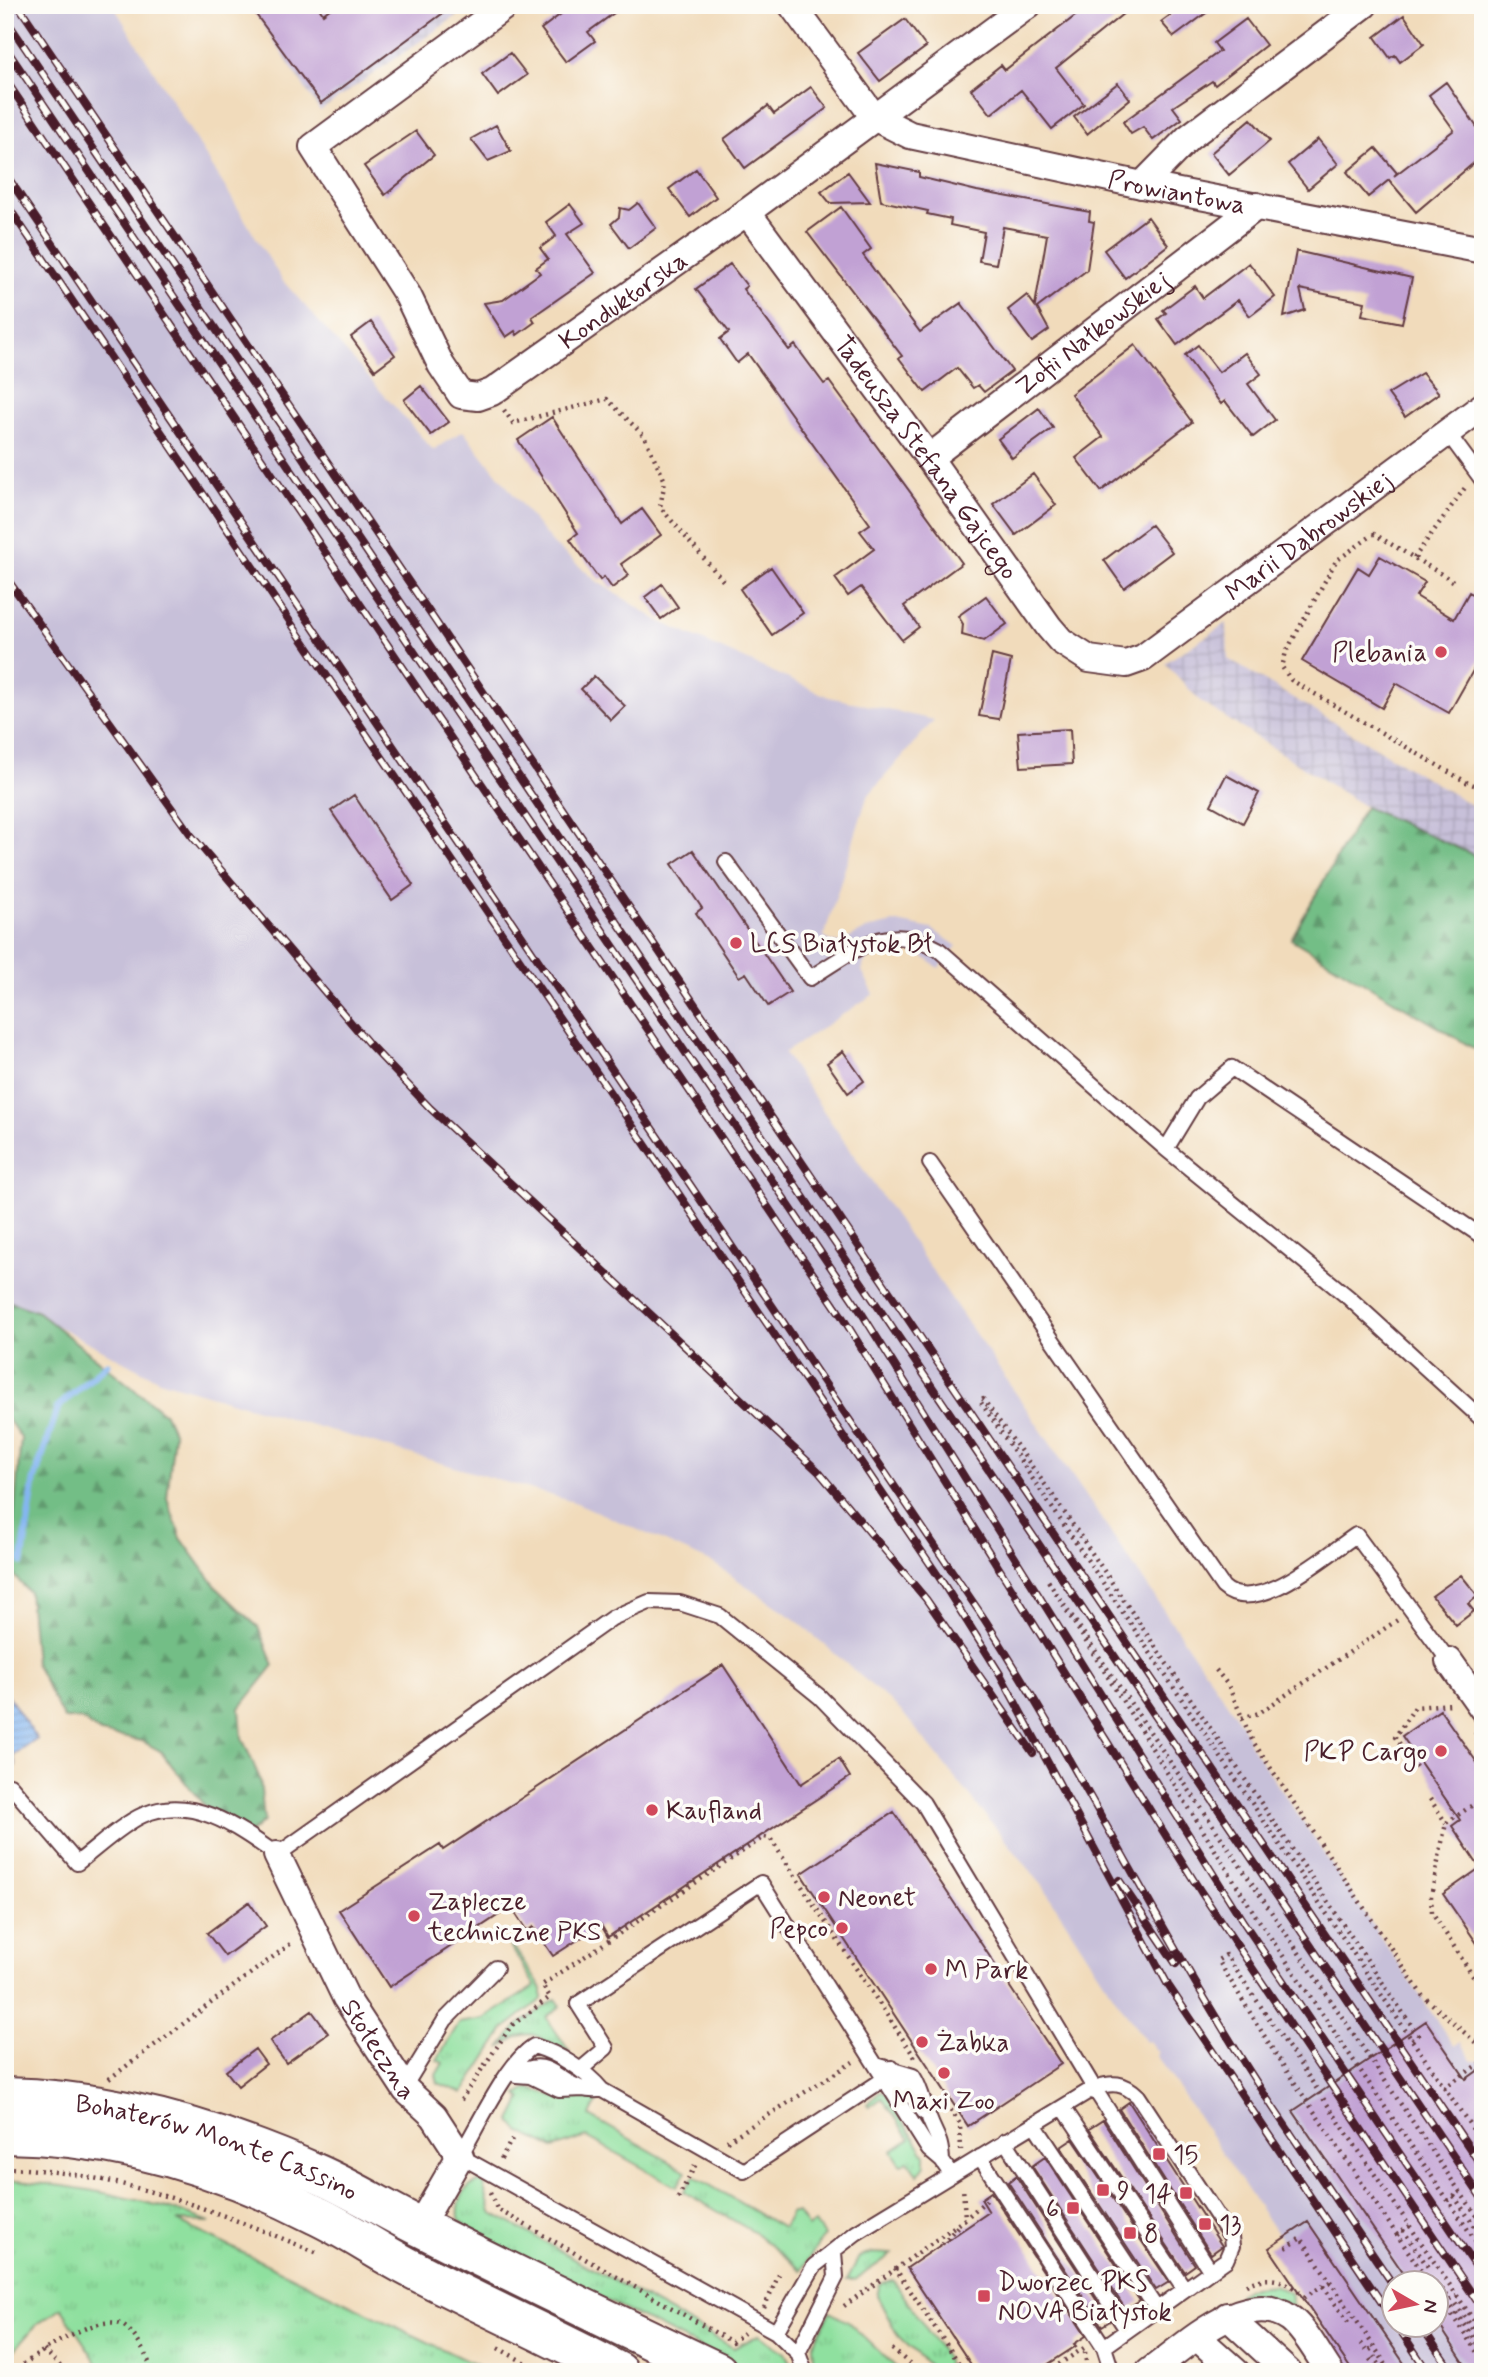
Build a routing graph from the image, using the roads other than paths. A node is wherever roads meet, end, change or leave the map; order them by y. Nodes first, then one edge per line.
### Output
1 (506, 5) edge
2 (792, 5) edge
3 (1028, 5) edge
4 (1364, 5) edge
5 (874, 117) junction
6 (1142, 185) junction
7 (1257, 206) junction
8 (747, 212) junction
9 (1483, 250) edge
10 (1483, 406) edge
11 (1447, 432) junction
12 (929, 458) junction
13 (1483, 481) edge
14 (1133, 662) joint
15 (726, 862) dead end
16 (1167, 1149) junction
17 (930, 1163) dead end
18 (1483, 1237) edge
19 (1483, 1420) edge
20 (1449, 1661) joint
21 (1470, 1715) edge
22 (10, 1785) dead end
23 (277, 1855) junction
24 (496, 1968) dead end
25 (580, 2070) junction
26 (888, 2073) junction
27 (503, 2084) junction
28 (404, 2087) junction
29 (1094, 2088) junction
30 (602, 2090) junction
31 (5, 2097) edge
32 (1063, 2107) junction
33 (1034, 2124) junction
34 (5, 2134) edge
35 (1006, 2141) junction
36 (460, 2156) junction
37 (980, 2157) junction
38 (942, 2161) junction
39 (951, 2174) junction
40 (419, 2227) junction
41 (834, 2252) junction
42 (399, 2263) junction
43 (1210, 2270) junction
44 (1184, 2288) junction
45 (1156, 2308) junction
46 (1227, 2316) junction
47 (1127, 2330) junction
48 (776, 2332) junction
49 (1198, 2338) junction
50 (1104, 2347) junction
51 (798, 2353) junction
52 (1162, 2369) edge
53 (619, 2372) edge
54 (718, 2372) edge
55 (805, 2372) edge
56 (1112, 2372) edge
57 (1236, 2372) edge
58 (1287, 2372) edge
59 (1330, 2372) edge

1 - 8 street, Konduktorska
2 - 5 street
3 - 5 street, Konduktorska
4 - 6 street
5 - 6 street, Prowiantowa
5 - 8 street, Konduktorska
6 - 7 street, Prowiantowa
7 - 9 street, Prowiantowa
7 - 12 street, Zofii Nałkowskiej
8 - 12 street, Tadeusza Stefana Gajcego
10 - 11 street, Marii Dąbrowskiej
11 - 13 lane
11 - 14 street, Marii Dąbrowskiej
12 - 14 street, Tadeusza Stefana Gajcego
15 - 16 lane
16 - 18 lane
16 - 19 lane
17 - 20 lane
20 - 21 street
22 - 23 lane
23 - 28 street, Stołeczna
23 - 29 lane
24 - 28 lane
25 - 26 lane
25 - 27 lane
25 - 30 lane
26 - 30 lane
26 - 38 lane
26 - 38 lane
27 - 30 lane
27 - 36 lane
28 - 36 street, Stołeczna
29 - 32 lane
29 - 43 lane
29 - 43 lane
31 - 40 street, Bohaterów Monte Cassino
32 - 33 lane
32 - 44 lane
33 - 35 lane
33 - 45 lane
34 - 42 street, Bohaterów Monte Cassino
35 - 37 lane
35 - 47 lane
36 - 40 street
36 - 48 lane
37 - 39 lane
37 - 50 lane
38 - 39 lane
39 - 41 lane
40 - 42 street
40 - 54 street, Bohaterów Monte Cassino
41 - 48 lane
41 - 51 lane
42 - 53 street, Bohaterów Monte Cassino
43 - 44 lane
44 - 45 lane
45 - 47 lane
46 - 49 street
46 - 58 street
46 - 59 street
47 - 50 lane
48 - 51 lane
49 - 52 street
49 - 57 street
50 - 56 lane
51 - 55 lane

